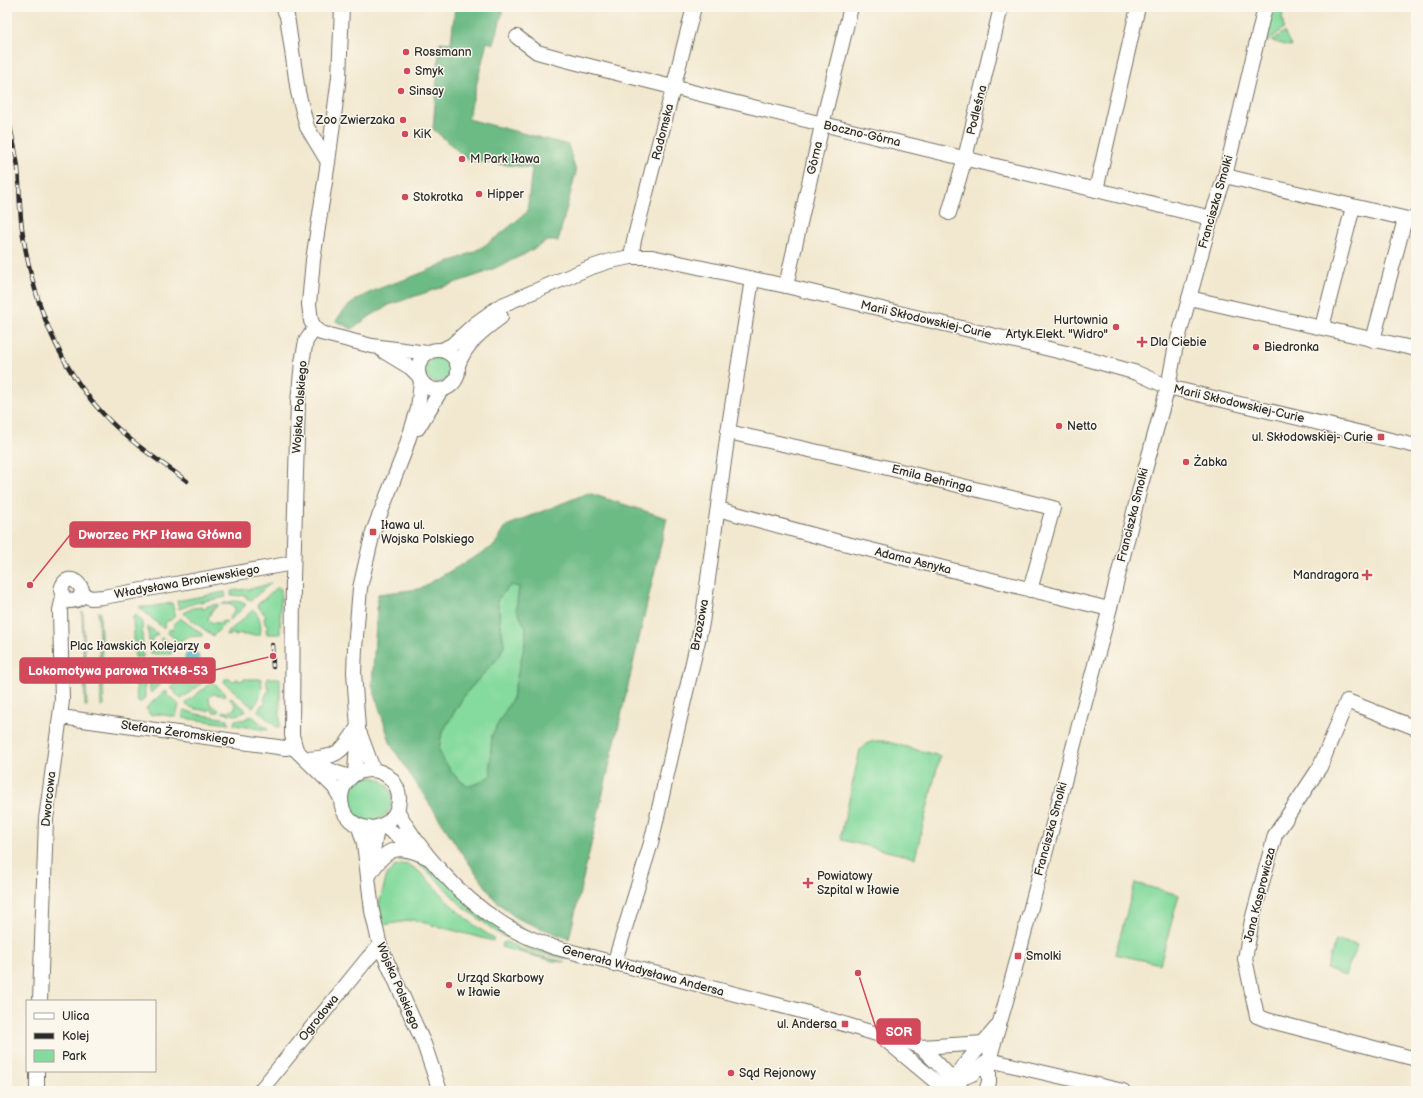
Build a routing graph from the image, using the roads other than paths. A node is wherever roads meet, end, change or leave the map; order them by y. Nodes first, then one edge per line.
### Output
1 (283, 7) edge
2 (342, 7) edge
3 (694, 7) edge
4 (851, 7) edge
5 (1001, 7) edge
6 (1138, 7) edge
7 (1265, 7) edge
8 (517, 37) dead end
9 (673, 88) junction
10 (822, 125) junction
11 (965, 158) junction
12 (328, 162) junction
13 (1225, 176) junction
14 (1096, 190) junction
15 (1353, 207) junction
16 (949, 213) dead end
17 (1211, 218) junction
18 (1410, 220) edge
19 (631, 257) junction
20 (752, 279) junction
21 (786, 286) junction
22 (530, 294) junction
23 (1189, 298) junction
24 (1322, 327) junction
25 (315, 328) junction
26 (1373, 340) junction
27 (372, 346) junction
28 (1416, 349) edge
29 (442, 350) junction
30 (427, 353) junction
31 (458, 365) junction
32 (420, 378) junction
33 (1168, 387) junction
34 (440, 390) junction
35 (728, 432) junction
36 (1416, 446) edge
37 (404, 453) junction
38 (718, 509) junction
39 (293, 563) junction
40 (1030, 590) junction
41 (82, 594) joint
42 (1109, 609) junction
43 (61, 717) junction
44 (358, 728) junction
45 (1416, 728) edge
46 (294, 747) junction
47 (306, 760) junction
48 (373, 770) junction
49 (352, 775) junction
50 (340, 797) junction
51 (397, 810) junction
52 (380, 826) junction
53 (359, 827) junction
54 (431, 859) junction
55 (368, 877) junction
56 (380, 946) junction
57 (614, 964) junction
58 (40, 1000) edge
59 (1000, 1023) junction
60 (880, 1035) junction
61 (984, 1043) junction
62 (920, 1048) junction
63 (1416, 1059) edge
64 (989, 1060) junction
65 (37, 1072) edge
66 (952, 1088) edge
67 (37, 1091) edge
68 (260, 1091) edge
69 (440, 1091) edge
70 (986, 1091) edge
71 (1123, 1091) edge

1 - 12 street
2 - 12 street
3 - 9 street, Radomska
4 - 10 street, Górna
5 - 11 street, Podleśna
6 - 14 street
7 - 13 street, Franciszka Smolki
8 - 9 street, Boczno-Górna
9 - 10 street, Boczno-Górna
9 - 19 street, Radomska
10 - 11 street, Boczno-Górna
10 - 21 street, Górna
11 - 14 street, Boczno-Górna
11 - 16 street, Podleśna
12 - 25 street
13 - 15 street
13 - 17 street, Franciszka Smolki
14 - 17 street, Boczno-Górna
15 - 18 street
15 - 24 street
17 - 23 street, Franciszka Smolki
18 - 26 street
19 - 20 street, Marii Skłodowskiej-Curie
19 - 22 street, Marii Skłodowskiej-Curie
20 - 21 street, Marii Skłodowskiej-Curie
20 - 35 street, Brzozowa
21 - 33 street, Marii Skłodowskiej-Curie
22 - 29 street, Marii Skłodowskiej-Curie
22 - 31 street, Marii Skłodowskiej-Curie
23 - 24 street
23 - 33 street, Franciszka Smolki
24 - 26 street
25 - 27 street
25 - 39 street, Wojska Polskiego
26 - 28 street
27 - 30 street
27 - 32 street
29 - 30 street
29 - 31 street
30 - 32 street
31 - 34 street
32 - 34 street
32 - 37 street
33 - 36 street, Marii Skłodowskiej-Curie
33 - 42 street, Franciszka Smolki
34 - 37 street
35 - 38 street, Brzozowa
35 - 40 street, Emila Behringa
37 - 44 street
38 - 40 street, Adama Asnyka
38 - 57 street, Brzozowa
39 - 41 street, Władysława Broniewskiego
39 - 46 street, Wojska Polskiego
40 - 42 street, Adama Asnyka
41 - 43 street, Dworcowa
42 - 59 street, Franciszka Smolki
43 - 46 street, Stefana Żeromskiego
43 - 58 street, Dworcowa
44 - 47 street
44 - 48 street
44 - 49 street
45 - 63 street, Jana Kasprowicza
46 - 47 street
47 - 49 street
47 - 50 street
48 - 49 street
48 - 51 street
49 - 50 street
50 - 53 street
51 - 52 street
51 - 54 street, Generała Władysława Andersa
52 - 53 street
52 - 54 street, Generała Władysława Andersa
52 - 55 street, Wojska Polskiego
53 - 55 street, Wojska Polskiego
54 - 55 street
54 - 57 street, Generała Władysława Andersa
55 - 56 street, Wojska Polskiego
56 - 68 street, Ogrodowa
56 - 69 street, Wojska Polskiego
57 - 60 street, Generała Władysława Andersa
59 - 61 street, Franciszka Smolki
59 - 64 street, Franciszka Smolki
60 - 62 street, Generała Władysława Andersa
60 - 66 street, Generała Władysława Andersa
61 - 62 street
61 - 66 street, Franciszka Smolki
62 - 66 street, Generała Władysława Andersa
64 - 66 street
64 - 70 street, Franciszka Smolki
64 - 71 street
65 - 67 street

